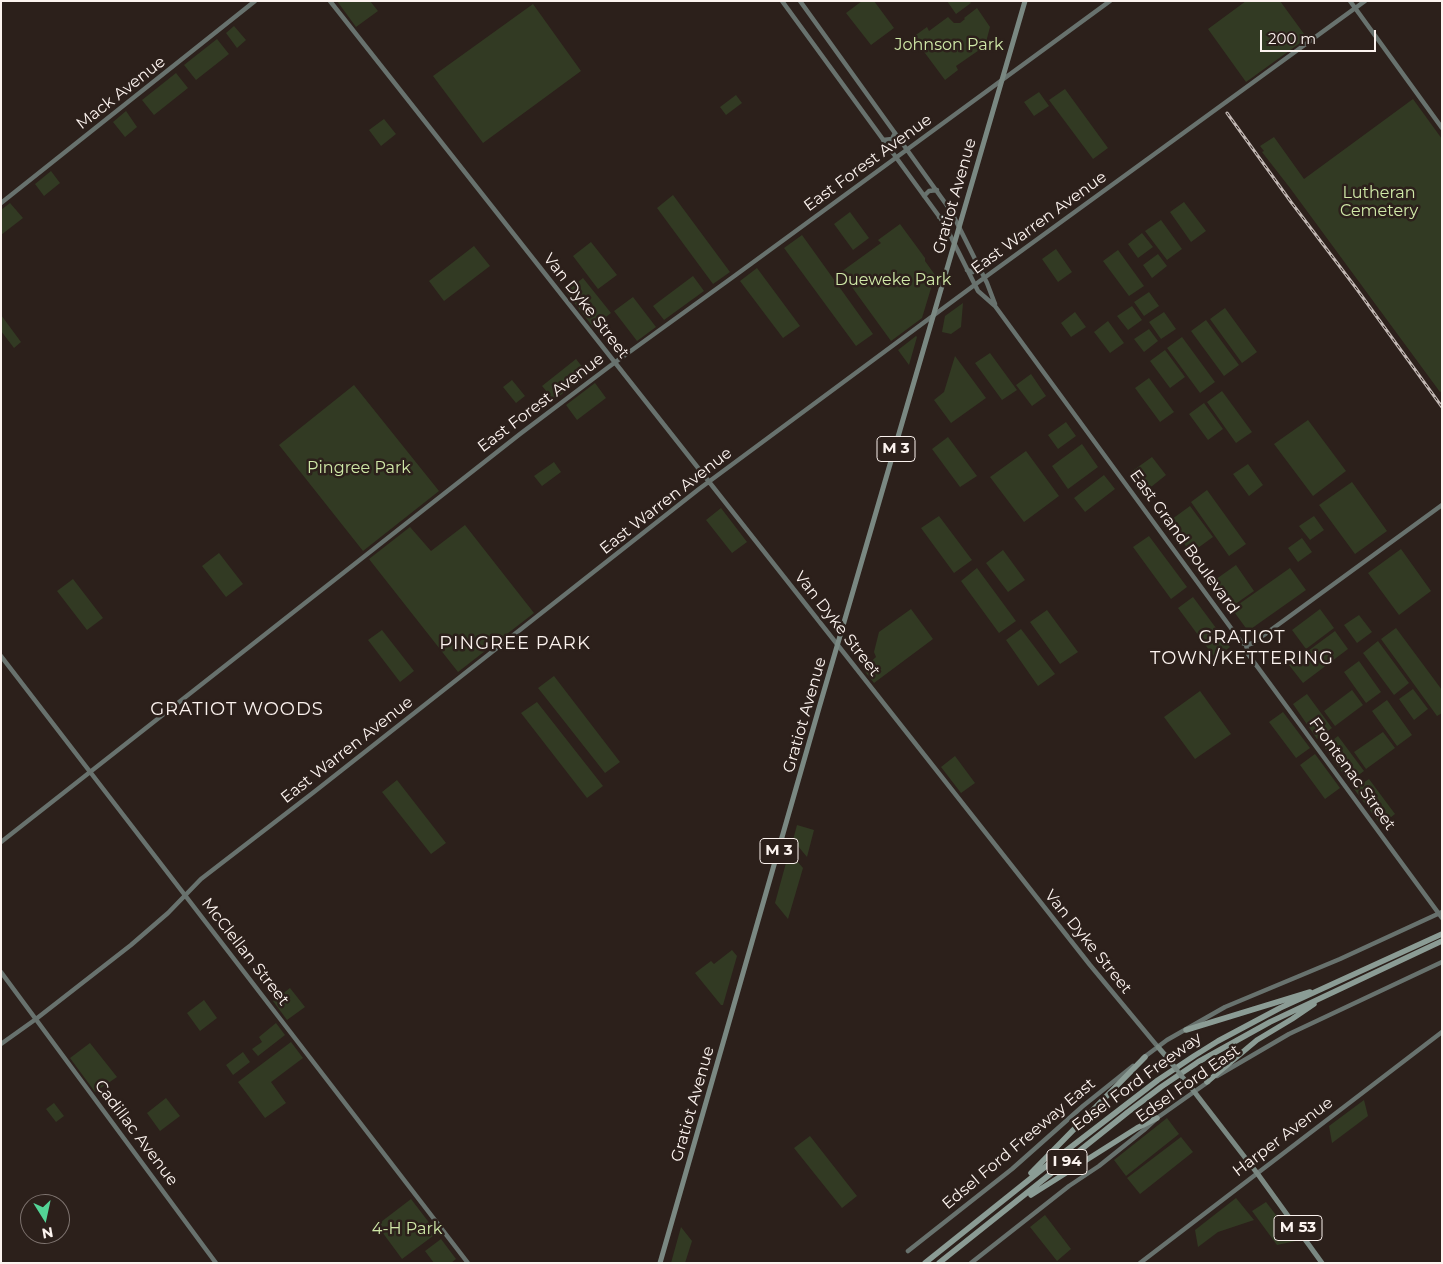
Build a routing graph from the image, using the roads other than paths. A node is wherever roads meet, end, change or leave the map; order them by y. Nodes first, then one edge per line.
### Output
1 (255, 1) edge
2 (330, 1) edge
3 (782, 1) edge
4 (800, 1) edge
5 (1025, 1) edge
6 (1110, 1) edge
7 (1350, 1) edge
8 (1364, 1) edge
9 (1355, 8) junction
10 (1002, 80) junction
11 (1442, 128) edge
12 (895, 133) junction
13 (884, 140) junction
14 (908, 149) junction
15 (896, 158) junction
16 (937, 190) junction
17 (924, 196) junction
18 (1, 203) edge
19 (951, 211) junction
20 (939, 217) junction
21 (960, 227) junction
22 (954, 244) junction
23 (978, 265) junction
24 (967, 270) junction
25 (984, 278) junction
26 (975, 286) junction
27 (995, 306) junction
28 (934, 315) junction
29 (614, 362) junction
30 (708, 482) junction
31 (1442, 504) edge
32 (1246, 644) junction
33 (838, 646) junction
34 (1, 656) edge
35 (91, 772) junction
36 (1, 842) edge
37 (186, 895) junction
38 (1441, 914) edge
39 (1442, 934) edge
40 (1442, 942) edge
41 (1442, 962) edge
42 (1, 972) edge
43 (1320, 990) junction
44 (1326, 996) junction
45 (36, 1019) junction
46 (1186, 1030) junction
47 (1442, 1032) edge
48 (1, 1044) edge
49 (1158, 1046) junction
50 (1145, 1056) junction
51 (1207, 1082) junction
52 (1194, 1092) junction
53 (1157, 1118) junction
54 (1258, 1173) junction
55 (1018, 1187) junction
56 (1006, 1211) junction
57 (908, 1251) dead end
58 (216, 1263) edge
59 (468, 1263) edge
60 (660, 1263) edge
61 (925, 1263) edge
62 (939, 1263) edge
63 (971, 1263) edge
64 (1140, 1263) edge
65 (1322, 1263) edge

1 - 18 main road, Mack Avenue
2 - 29 main road, Van Dyke Street
3 - 13 main road, East Grand Boulevard
4 - 12 main road, East Grand Boulevard
5 - 10 main road, Gratiot Avenue / M 3
6 - 10 main road, East Forest Avenue
7 - 9 main road
8 - 9 main road, East Warren Avenue
9 - 11 main road
9 - 25 main road, East Warren Avenue
10 - 14 main road, East Forest Avenue
10 - 21 main road, Gratiot Avenue / M 3
12 - 13 main road
12 - 14 main road, East Grand Boulevard
13 - 15 main road, East Grand Boulevard
14 - 15 main road, East Forest Avenue
14 - 16 main road, East Grand Boulevard
15 - 17 main road, East Grand Boulevard
15 - 29 main road, East Forest Avenue
16 - 17 main road
16 - 19 main road, East Grand Boulevard
17 - 20 main road, East Grand Boulevard
19 - 20 main road
19 - 21 main road, East Grand Boulevard
20 - 22 main road, East Grand Boulevard
21 - 22 main road, Gratiot Avenue / M 3
21 - 23 main road, East Grand Boulevard
22 - 24 main road, East Grand Boulevard
22 - 28 main road, Gratiot Avenue / M 3
23 - 24 main road
23 - 25 main road, East Grand Boulevard
24 - 26 main road, East Grand Boulevard
25 - 26 main road, East Warren Avenue
25 - 27 main road, East Grand Boulevard
26 - 27 main road, East Grand Boulevard
26 - 28 main road, East Warren Avenue
27 - 32 main road, East Grand Boulevard
28 - 30 main road, East Warren Avenue
28 - 33 main road, Gratiot Avenue / M 3
29 - 30 main road, Van Dyke Street
29 - 35 main road, East Forest Avenue
30 - 33 main road, Van Dyke Street
30 - 37 main road, East Warren Avenue
31 - 32 main road
32 - 38 main road, Frontenac Street
33 - 49 main road, Van Dyke Street / M 53
33 - 60 main road, Gratiot Avenue / M 3
34 - 35 main road, McClellan Street
35 - 36 main road, East Forest Avenue
35 - 37 main road, McClellan Street
37 - 45 main road, East Warren Avenue
37 - 59 main road, McClellan Street
38 - 46 main road
39 - 43 highway, Edsel Ford Freeway / I 94
40 - 44 highway, Edsel Ford Freeway / I 94
41 - 51 main road, Edsel Ford East
42 - 45 main road, Cadillac Avenue
43 - 46 highway
43 - 55 highway, Edsel Ford Freeway / I 94
44 - 51 highway
44 - 56 highway, Edsel Ford Freeway / I 94
45 - 48 main road, East Warren Avenue
45 - 58 main road, Cadillac Avenue
46 - 49 main road, Edsel Ford Freeway East
47 - 54 main road, Harper Avenue
49 - 50 main road, Edsel Ford Freeway East
49 - 52 main road, Van Dyke Street / M 53, bridge
50 - 55 highway
50 - 57 main road, Edsel Ford Freeway East
51 - 52 main road, Edsel Ford East
52 - 53 main road, Edsel Ford East
52 - 54 main road, Van Dyke Street / M 53
53 - 56 highway
53 - 63 main road, Edsel Ford East
54 - 64 main road, Harper Avenue
54 - 65 main road, Van Dyke Street / M 53
55 - 61 highway, Edsel Ford Freeway / I 94
56 - 62 highway, Edsel Ford Freeway / I 94

